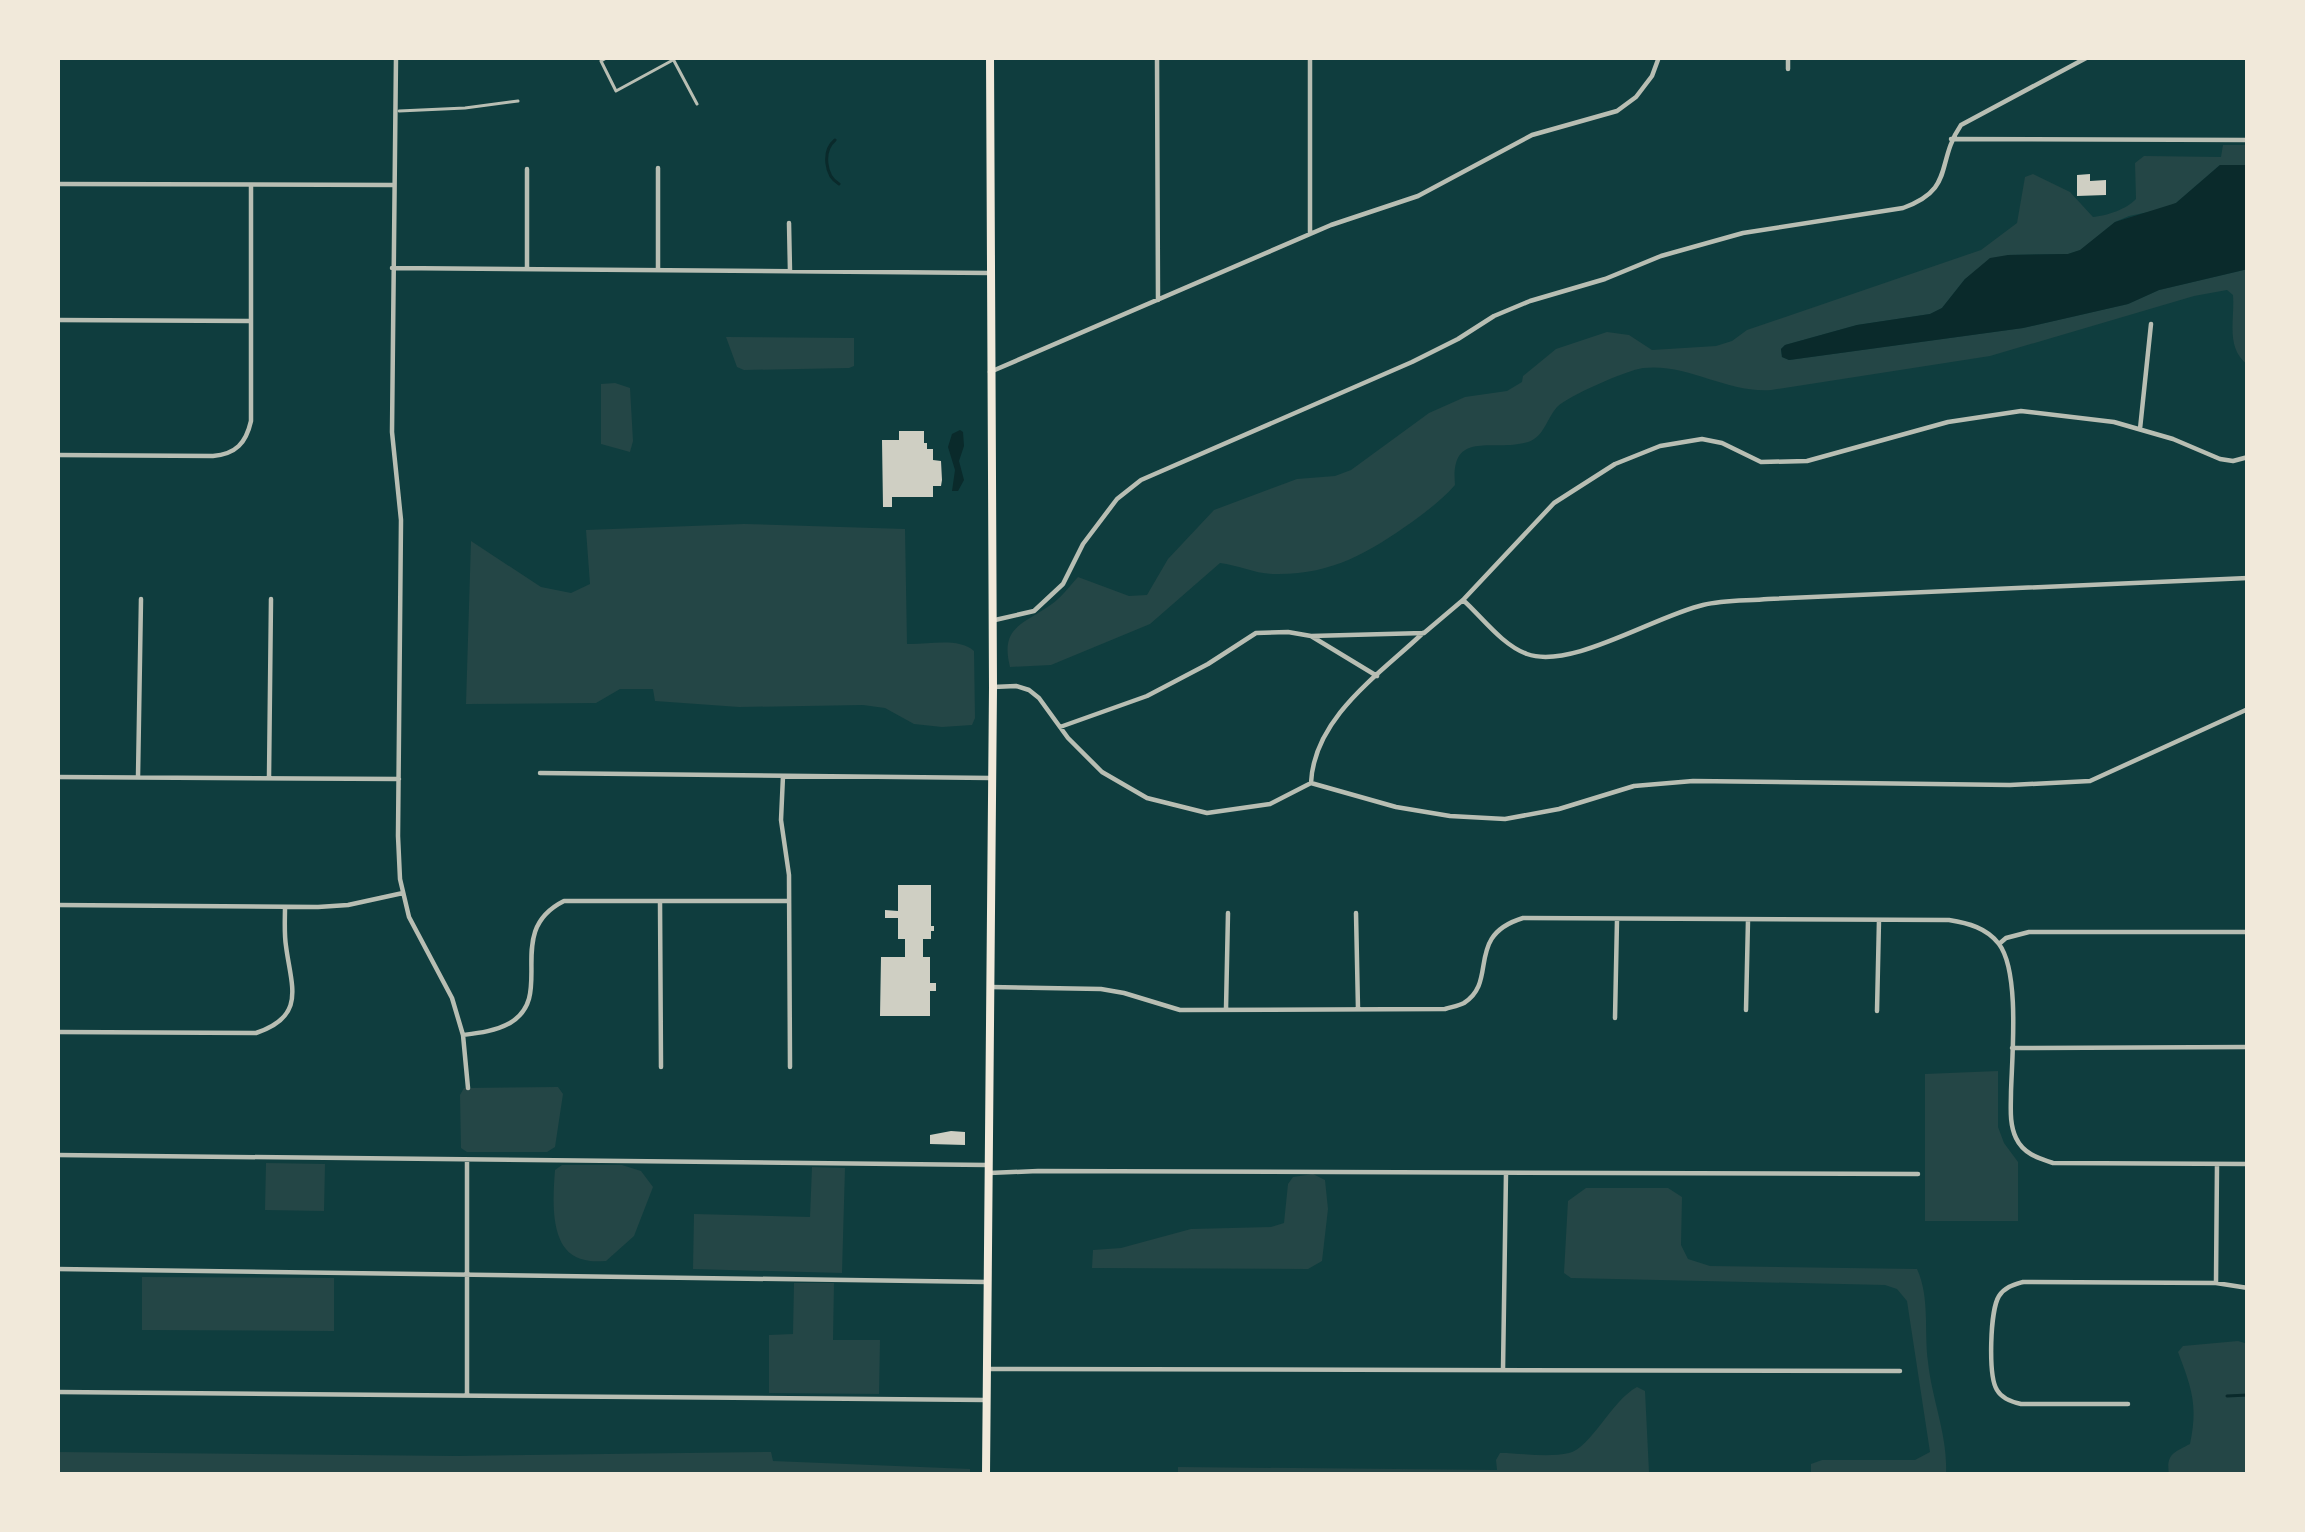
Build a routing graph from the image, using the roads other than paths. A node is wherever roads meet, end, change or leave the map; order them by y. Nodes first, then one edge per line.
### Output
1 (396, 57) edge
2 (608, 57) edge
3 (990, 57) edge
4 (1157, 57) edge
5 (1310, 57) edge
6 (1659, 57) edge
7 (1788, 57) edge
8 (2088, 57) edge
9 (672, 59) edge
10 (1788, 69) dead end
11 (518, 100) dead end
12 (697, 104) dead end
13 (397, 111) junction
14 (1951, 139) junction
15 (2248, 140) edge
16 (658, 168) dead end
17 (527, 169) dead end
18 (57, 184) edge
19 (250, 184) junction
20 (394, 185) junction
21 (789, 224) dead end
22 (1310, 234) junction
23 (392, 268) junction
24 (527, 269) junction
25 (658, 270) junction
26 (790, 271) junction
27 (990, 273) junction
28 (1158, 300) junction
29 (57, 320) edge
30 (250, 321) junction
31 (2151, 323) dead end
32 (990, 372) junction
33 (2140, 429) junction
34 (57, 455) edge
35 (2248, 457) edge
36 (2248, 578) edge
37 (141, 599) dead end
38 (271, 599) dead end
39 (1463, 600) junction
40 (993, 620) junction
41 (1424, 633) junction
42 (1311, 635) junction
43 (1377, 676) junction
44 (993, 687) junction
45 (2248, 709) edge
46 (1060, 727) junction
47 (540, 773) dead end
48 (57, 776) edge
49 (783, 776) junction
50 (138, 777) junction
51 (269, 778) junction
52 (399, 778) junction
53 (991, 778) junction
54 (1311, 783) junction
55 (404, 893) junction
56 (661, 901) junction
57 (789, 901) junction
58 (57, 905) edge
59 (285, 907) junction
60 (1228, 913) dead end
61 (1356, 913) dead end
62 (1617, 920) junction
63 (1748, 920) junction
64 (1879, 920) junction
65 (2248, 932) edge
66 (1999, 944) junction
67 (989, 987) junction
68 (1358, 1009) junction
69 (1226, 1010) junction
70 (1746, 1010) dead end
71 (1877, 1011) dead end
72 (1616, 1018) dead end
73 (57, 1032) edge
74 (464, 1035) junction
75 (2248, 1047) edge
76 (2012, 1048) junction
77 (661, 1067) dead end
78 (790, 1067) dead end
79 (468, 1088) dead end
80 (57, 1156) edge
81 (467, 1160) junction
82 (2216, 1164) junction
83 (2248, 1164) edge
84 (989, 1169) junction
85 (1506, 1172) junction
86 (1918, 1174) dead end
87 (57, 1269) edge
88 (468, 1275) junction
89 (987, 1282) junction
90 (2216, 1282) junction
91 (2248, 1288) edge
92 (987, 1369) junction
93 (1503, 1370) junction
94 (1900, 1371) dead end
95 (57, 1392) edge
96 (467, 1396) junction
97 (986, 1400) junction
98 (2128, 1404) dead end
99 (986, 1475) edge

1 - 13 street
2 - 9 lane
3 - 27 main road
4 - 28 street
5 - 22 street
6 - 22 street
7 - 10 street
8 - 14 street
9 - 12 lane
11 - 13 lane
13 - 20 street
14 - 15 street
14 - 40 street
16 - 25 street
17 - 24 street
18 - 19 street
19 - 20 street
19 - 30 street
20 - 23 street
21 - 26 street
22 - 28 street
23 - 24 street
23 - 52 street
24 - 25 street
25 - 26 street
26 - 27 street
27 - 32 main road
28 - 32 street
29 - 30 street
30 - 34 street
31 - 33 street
32 - 40 main road
33 - 35 street
33 - 39 street
36 - 39 street
37 - 50 street
38 - 51 street
39 - 41 street
40 - 44 main road
41 - 42 street
41 - 43 street
42 - 43 street
42 - 46 street
43 - 54 street
44 - 46 street
44 - 53 main road
45 - 54 street
46 - 54 street
47 - 49 street
48 - 50 street
49 - 53 street
49 - 57 street
50 - 51 street
51 - 52 street
52 - 55 street
53 - 67 main road
55 - 59 street
55 - 74 street
56 - 57 street
56 - 74 street
56 - 77 street
57 - 78 street
58 - 59 street
59 - 73 street
60 - 69 street
61 - 68 street
62 - 63 street
62 - 68 street
62 - 72 street
63 - 64 street
63 - 70 street
64 - 66 street
64 - 71 street
65 - 66 street
66 - 76 street
67 - 69 street
67 - 84 main road
68 - 69 street
74 - 79 street
75 - 76 street
76 - 82 street
80 - 81 street
81 - 84 street
81 - 88 street
82 - 83 street
82 - 90 street
84 - 85 street
84 - 89 main road
85 - 86 street
85 - 93 street
87 - 88 street
88 - 89 street
88 - 96 street
89 - 92 main road
90 - 91 street
90 - 98 street
92 - 93 street
92 - 97 main road
93 - 94 street
95 - 96 street
96 - 97 street
97 - 99 main road

